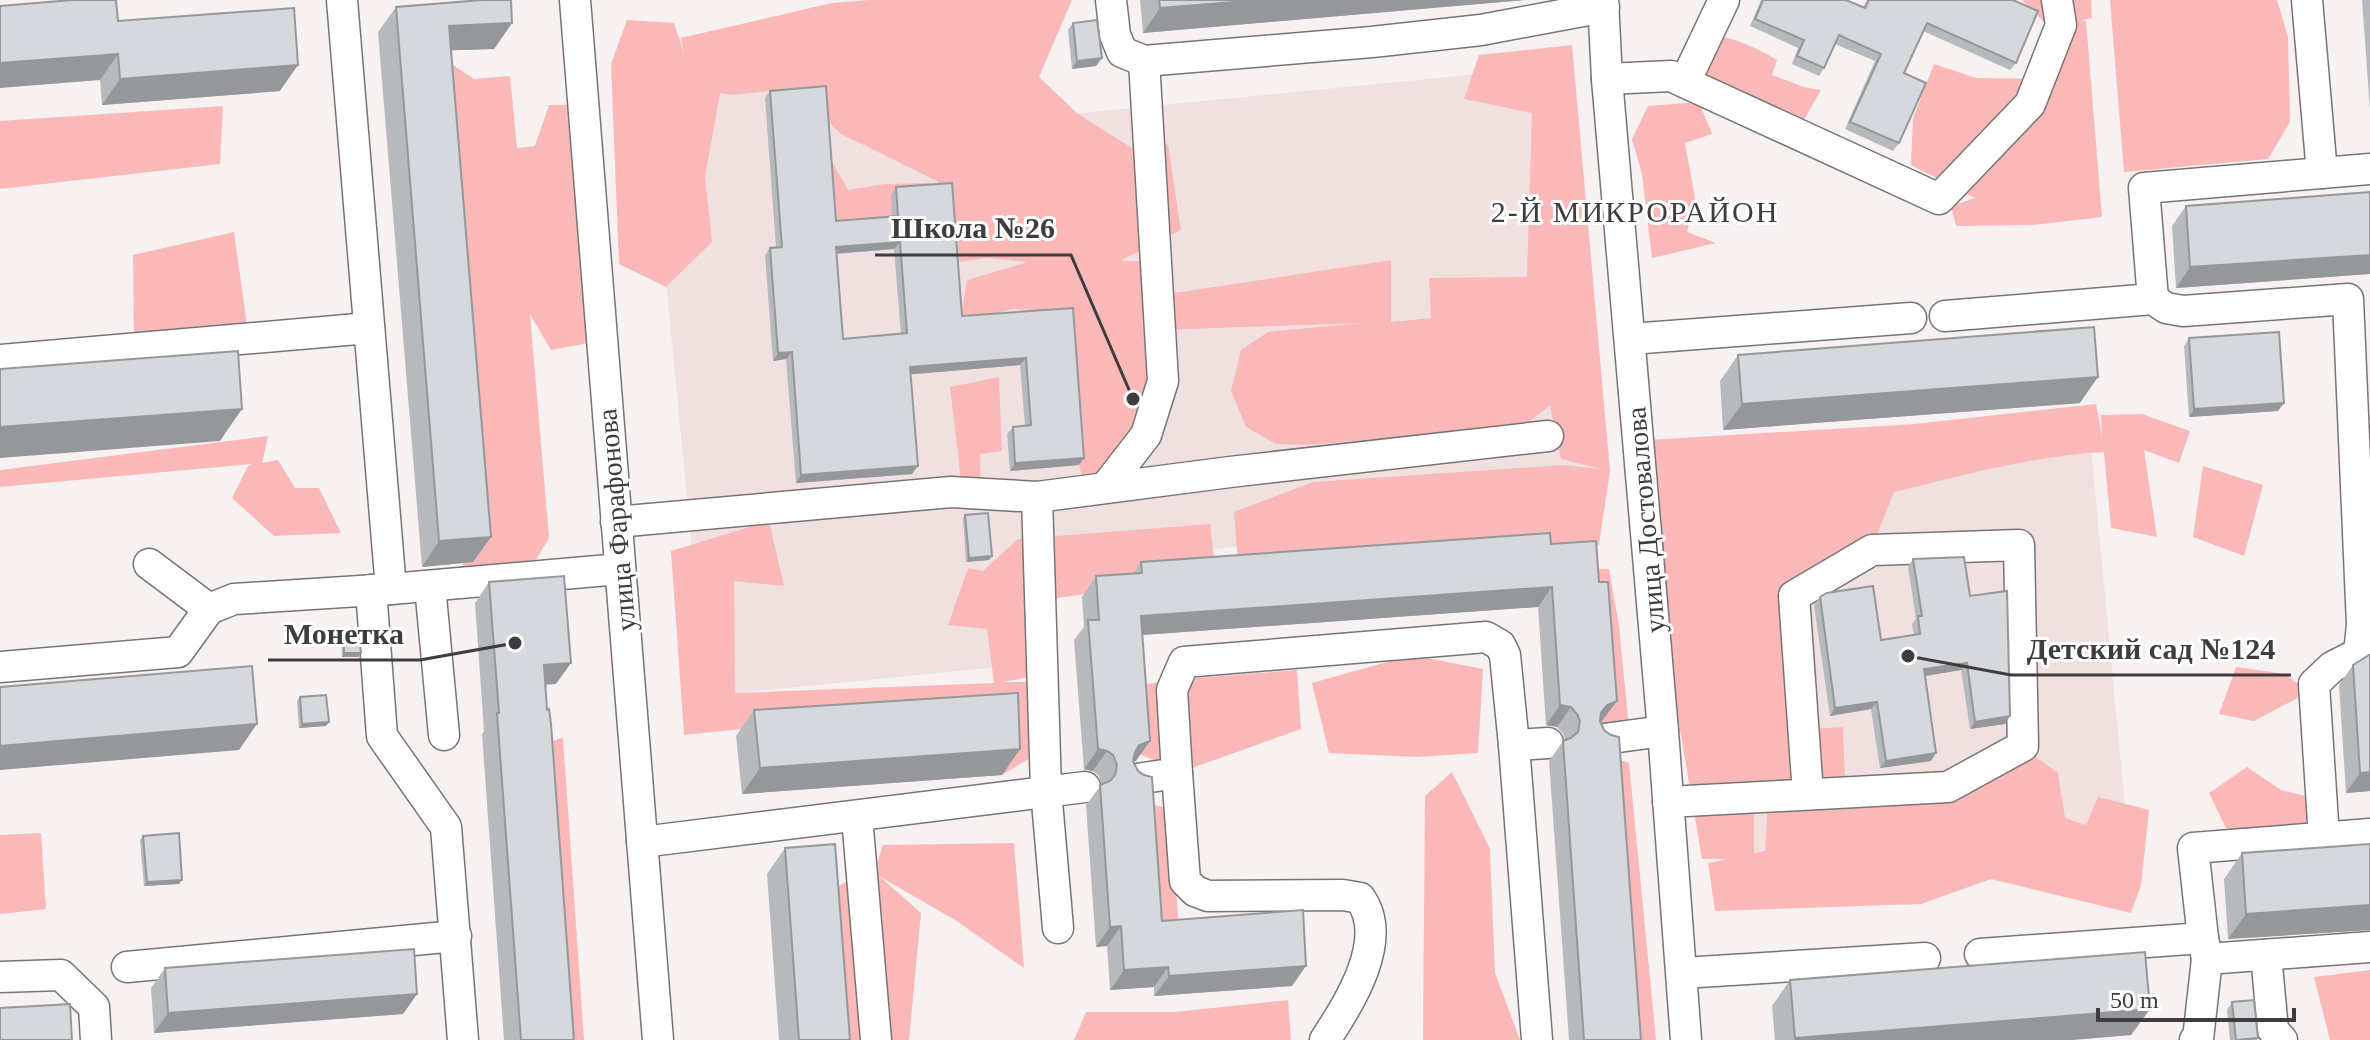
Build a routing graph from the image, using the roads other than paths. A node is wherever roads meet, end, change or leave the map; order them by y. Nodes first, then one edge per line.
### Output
1 (342, 0) edge
2 (1111, 0) edge
3 (1724, 0) edge
4 (2057, 0) edge
5 (2307, 0) edge
6 (583, 1) edge
7 (1604, 4) edge
8 (1144, 61) junction
9 (1607, 79) junction
10 (1685, 82) junction
11 (2370, 169) edge
12 (2322, 173) junction
13 (2153, 299) junction
14 (1945, 316) dead end
15 (1911, 318) dead end
16 (369, 328) junction
17 (1630, 339) junction
18 (0, 360) edge
19 (1548, 436) dead end
20 (1105, 488) junction
21 (1037, 497) junction
22 (616, 522) junction
23 (149, 564) dead end
24 (620, 569) junction
25 (430, 586) junction
26 (381, 590) junction
27 (209, 609) junction
28 (0, 667) edge
29 (1663, 731) junction
30 (444, 735) dead end
31 (1604, 739) edge
32 (1548, 743) dead end
33 (1514, 745) junction
34 (1177, 773) junction
35 (1137, 779) edge
36 (1085, 787) dead end
37 (1046, 790) junction
38 (1808, 794) junction
39 (1668, 802) junction
40 (857, 817) junction
41 (2370, 834) edge
42 (2324, 838) junction
43 (642, 842) junction
44 (1058, 928) dead end
45 (456, 936) junction
46 (2370, 947) edge
47 (2205, 949) junction
48 (1980, 954) dead end
49 (2266, 955) junction
50 (1925, 958) dead end
51 (127, 967) dead end
52 (1682, 973) junction
53 (0, 977) edge
54 (96, 1040) edge
55 (463, 1040) edge
56 (658, 1040) edge
57 (876, 1040) edge
58 (1325, 1040) edge
59 (1537, 1040) edge
60 (1686, 1040) edge
61 (2195, 1040) edge
62 (2282, 1040) edge

1 - 16 street
2 - 8 street
3 - 10 street
4 - 10 street
5 - 12 street
6 - 22 street, улица Фарафонова
7 - 8 street
7 - 9 street, улица Достовалова
8 - 20 street
9 - 10 street
9 - 17 street, улица Достовалова
11 - 12 street
12 - 13 street
13 - 14 street
13 - 42 street
15 - 17 street
16 - 18 street
16 - 26 street
17 - 29 street, улица Достовалова
19 - 20 street
20 - 21 street
21 - 22 street
21 - 37 street
22 - 24 street, улица Фарафонова
23 - 27 street
24 - 25 street
24 - 43 street, улица Фарафонова
25 - 26 street
25 - 30 street
26 - 27 street
26 - 45 street
27 - 28 street
29 - 31 street
29 - 39 street, улица Достовалова
32 - 33 street
33 - 34 street
33 - 59 street
34 - 35 street
34 - 58 street
36 - 37 street
37 - 40 street
37 - 44 street
38 - 38 street
38 - 39 street
39 - 52 street, улица Достовалова
40 - 43 street
40 - 57 street
41 - 42 street
42 - 47 street
43 - 56 street, улица Фарафонова
45 - 51 street
45 - 55 street
46 - 49 street
47 - 48 street
47 - 49 street
47 - 61 street
49 - 62 street
50 - 52 street
52 - 60 street, улица Достовалова
53 - 54 street

